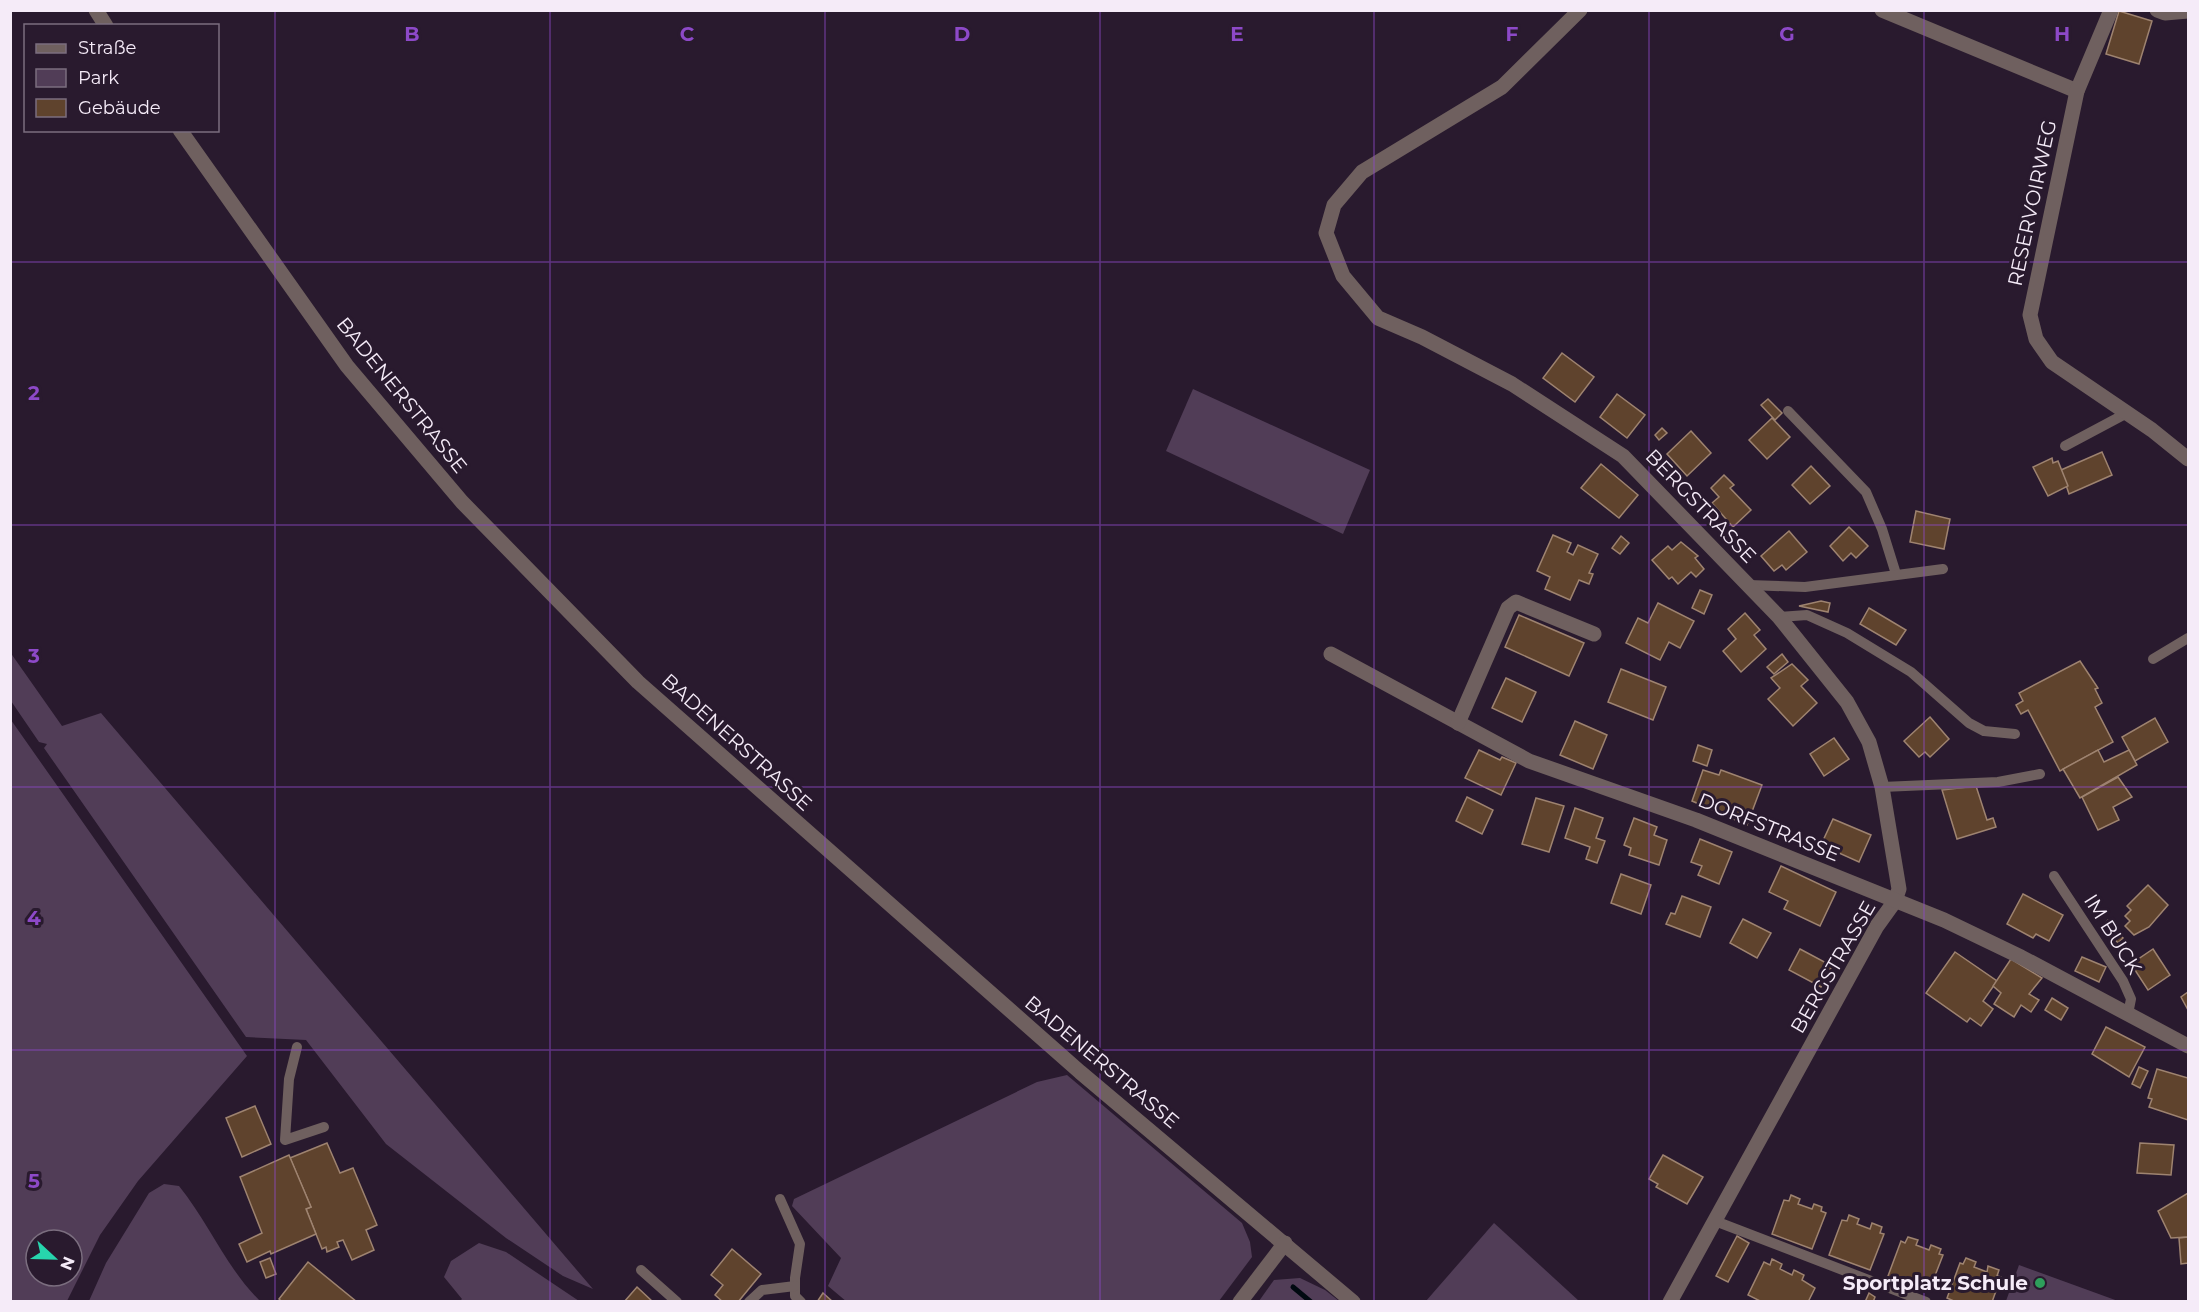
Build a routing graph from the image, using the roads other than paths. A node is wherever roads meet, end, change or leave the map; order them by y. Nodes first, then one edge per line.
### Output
1 (96, 10) edge
2 (1580, 10) edge
3 (1882, 10) edge
4 (2111, 10) edge
5 (2157, 10) edge
6 (2188, 11) edge
7 (105, 24) edge
8 (2077, 91) junction
9 (181, 132) edge
10 (1788, 411) dead end
11 (2127, 413) junction
12 (2065, 446) dead end
13 (2188, 459) edge
14 (1943, 569) dead end
15 (1896, 574) junction
16 (1748, 585) junction
17 (1779, 617) junction
18 (1594, 634) dead end
19 (2188, 638) edge
20 (1331, 654) dead end
21 (2153, 659) dead end
22 (1458, 723) junction
23 (2015, 734) dead end
24 (2040, 774) dead end
25 (1882, 787) junction
26 (2054, 876) dead end
27 (1895, 901) junction
28 (2128, 1014) junction
29 (2188, 1046) edge
30 (297, 1047) dead end
31 (324, 1127) dead end
32 (780, 1199) dead end
33 (1715, 1221) junction
34 (1285, 1243) junction
35 (641, 1270) dead end
36 (795, 1287) junction
37 (677, 1302) edge
38 (749, 1302) edge
39 (801, 1302) edge
40 (1240, 1302) edge
41 (1353, 1302) edge
42 (1670, 1302) edge
43 (1926, 1302) edge

1 - 7 street
2 - 16 street, BERGSTRASSE
3 - 8 street
4 - 8 street, RESERVOIRWEG
5 - 6 street
8 - 11 street, RESERVOIRWEG
9 - 34 street, BADENERSTRASSE
10 - 15 lane
11 - 12 lane
11 - 13 street, RESERVOIRWEG
14 - 15 lane
15 - 16 lane
16 - 17 street, BERGSTRASSE
17 - 23 lane
17 - 25 street, BERGSTRASSE
18 - 22 street
19 - 21 lane
20 - 22 street, DORFSTRASSE
22 - 27 street, DORFSTRASSE
24 - 25 lane
25 - 27 street, BERGSTRASSE
26 - 28 lane, IM BUCK
27 - 28 street, DORFSTRASSE
27 - 33 street, BERGSTRASSE
28 - 29 street, DORFSTRASSE
30 - 31 lane
32 - 36 lane
33 - 42 street, BERGSTRASSE
33 - 43 lane
34 - 40 street
34 - 41 street, BADENERSTRASSE
35 - 37 lane
36 - 38 lane
36 - 39 lane

